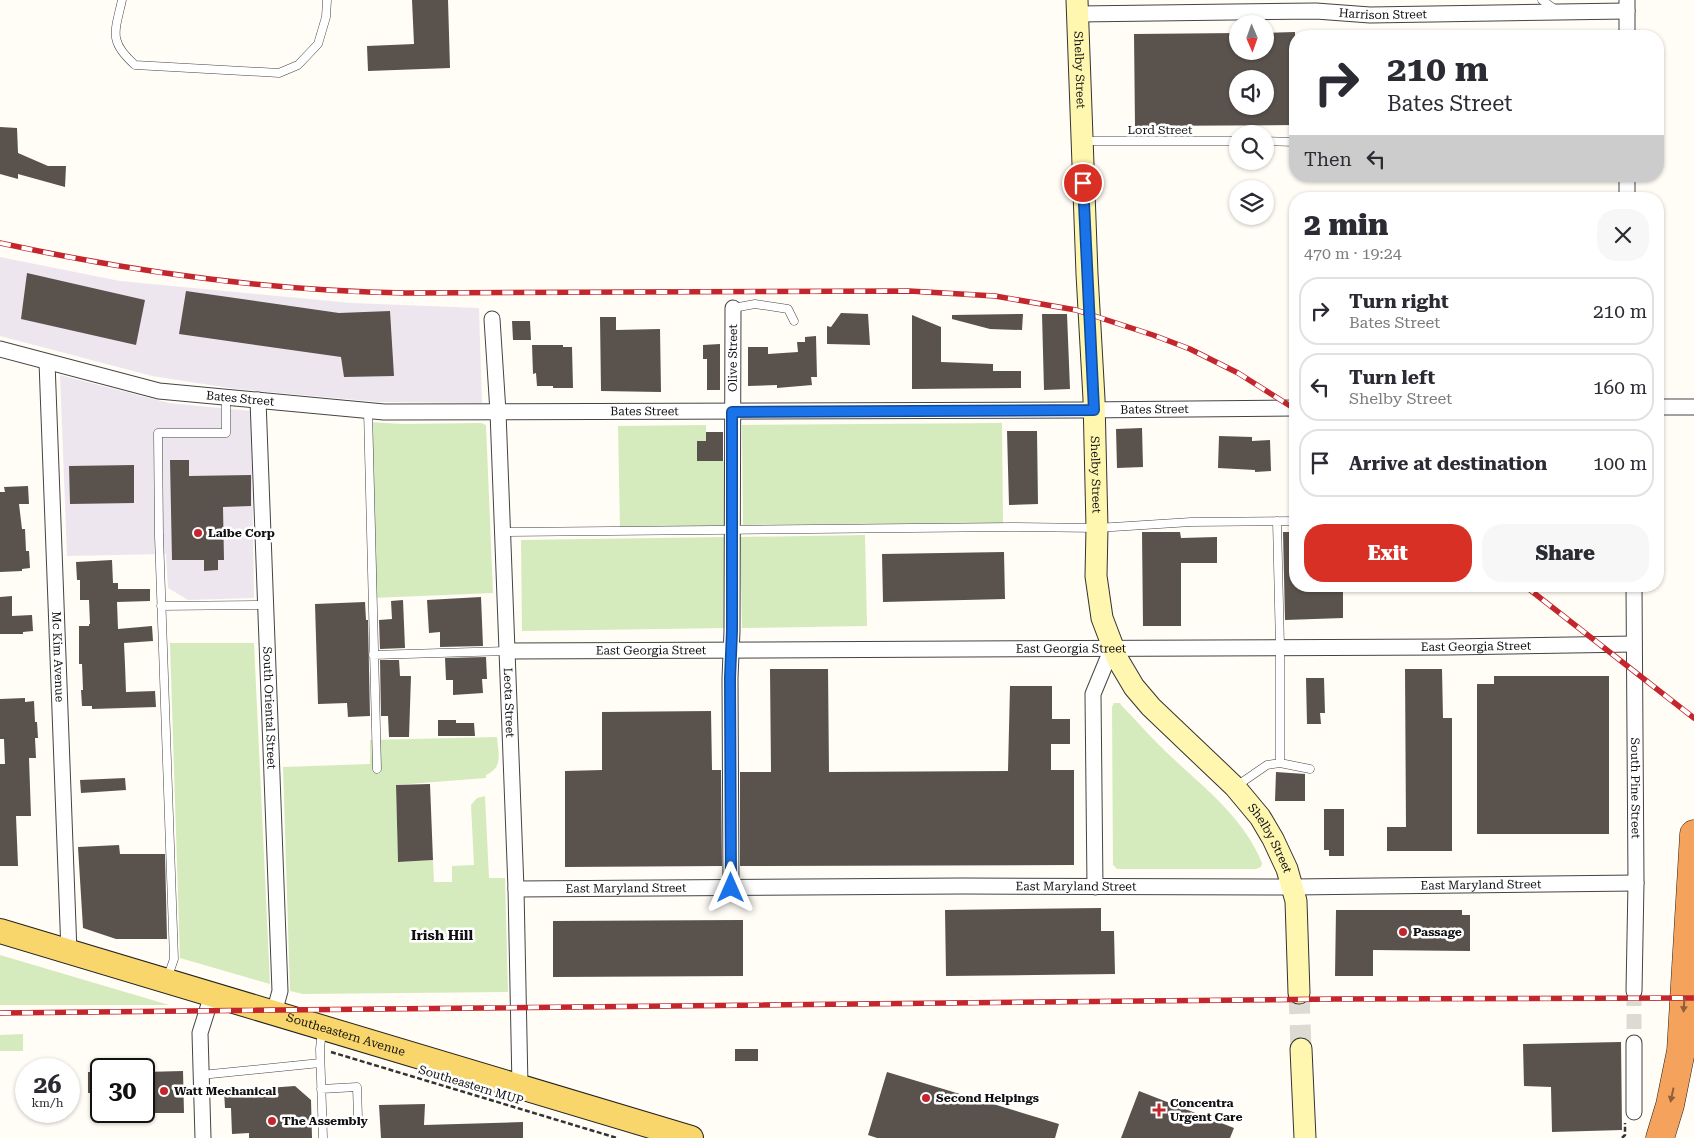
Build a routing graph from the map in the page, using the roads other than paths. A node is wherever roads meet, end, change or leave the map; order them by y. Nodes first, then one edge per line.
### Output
1 (122, 0) edge
2 (327, 0) edge
3 (1542, 0) edge
4 (1627, 6) edge
5 (1077, 7) edge
6 (1559, 12) junction
7 (1627, 30) edge
8 (1082, 141) junction
9 (1229, 141) edge
10 (1274, 141) edge
11 (1289, 142) edge
12 (733, 308) joint
13 (492, 319) dead end
14 (794, 321) dead end
15 (0, 349) edge
16 (47, 362) junction
17 (226, 398) junction
18 (258, 400) junction
19 (1664, 407) edge
20 (1694, 407) edge
21 (1289, 408) edge
22 (1094, 410) junction
23 (368, 411) junction
24 (498, 412) junction
25 (732, 412) junction
26 (1277, 521) junction
27 (1289, 521) edge
28 (1096, 528) junction
29 (732, 530) junction
30 (502, 532) junction
31 (1634, 592) edge
32 (265, 605) junction
33 (161, 606) junction
34 (1634, 644) junction
35 (1280, 647) junction
36 (1112, 648) junction
37 (732, 650) junction
38 (507, 651) junction
39 (373, 655) junction
40 (1280, 762) junction
41 (377, 769) dead end
42 (1310, 769) dead end
43 (1235, 787) junction
44 (1694, 834) edge
45 (1636, 883) junction
46 (1095, 887) junction
47 (1293, 887) junction
48 (731, 888) junction
49 (516, 889) junction
50 (0, 931) edge
51 (68, 952) junction
52 (167, 981) junction
53 (1634, 991) tunnel mouth
54 (1299, 993) tunnel mouth
55 (212, 995) junction
56 (274, 1013) junction
57 (322, 1028) junction
58 (1634, 1043) tunnel mouth
59 (1301, 1049) tunnel mouth
60 (320, 1064) junction
61 (201, 1075) junction
62 (520, 1086) junction
63 (321, 1089) junction
64 (1634, 1112) dead end
65 (358, 1118) dead end
66 (203, 1138) edge
67 (323, 1138) edge
68 (692, 1138) edge
69 (1305, 1138) edge
70 (1660, 1138) edge

1 - 2 lane
3 - 6 lane
4 - 6 street, Harrison Street
4 - 7 street
5 - 6 street, Harrison Street
5 - 8 main road, Shelby Street
8 - 9 lane, Lord Street
8 - 22 main road, Shelby Street
10 - 11 lane
12 - 14 lane
12 - 25 street, Olive Street
13 - 24 street, Leota Street
15 - 16 street, Bates Street
16 - 17 street, Bates Street
16 - 51 street, Mc Kim Avenue
17 - 18 street, Bates Street
17 - 33 lane
18 - 23 street, Bates Street
18 - 32 street, South Oriental Street
19 - 20 street
21 - 22 street, Bates Street
22 - 25 street, Bates Street
22 - 28 main road, Shelby Street
23 - 24 street, Bates Street
23 - 39 lane
24 - 25 street, Bates Street
24 - 30 street, Leota Street
25 - 29 street, Olive Street
26 - 27 lane
26 - 28 lane
26 - 35 lane
28 - 29 lane
28 - 36 main road, Shelby Street
29 - 30 lane
29 - 37 street, Olive Street
30 - 38 street, Leota Street
31 - 34 street, South Pine Street
32 - 33 lane
32 - 56 street, South Oriental Street
33 - 52 lane
34 - 35 street, East Georgia Street
34 - 45 street, South Pine Street
35 - 36 street, East Georgia Street
35 - 40 lane
36 - 37 street, East Georgia Street
36 - 43 main road, Shelby Street
36 - 46 street
37 - 38 street, East Georgia Street
37 - 48 street, Olive Street
38 - 39 lane
38 - 49 street, Leota Street
39 - 41 lane
40 - 42 lane
40 - 43 lane
43 - 47 main road, Shelby Street
44 -> 70 highway
45 - 47 street, East Maryland Street
45 - 53 street, South Pine Street
46 - 47 street, East Maryland Street
46 - 48 street, East Maryland Street
47 - 54 main road, Shelby Street
48 - 49 street, East Maryland Street
49 - 62 street, Leota Street
50 - 51 main road, Southeastern Avenue
51 - 52 main road, Southeastern Avenue
52 - 55 main road, Southeastern Avenue
55 - 56 main road, Southeastern Avenue
55 - 61 street
56 - 57 main road, Southeastern Avenue
57 - 60 lane
57 - 62 main road, Southeastern Avenue
58 - 64 street
59 - 69 main road
60 - 61 lane
60 - 63 lane
61 - 66 street
62 - 68 main road, Southeastern Avenue
63 - 65 lane
63 - 67 lane

